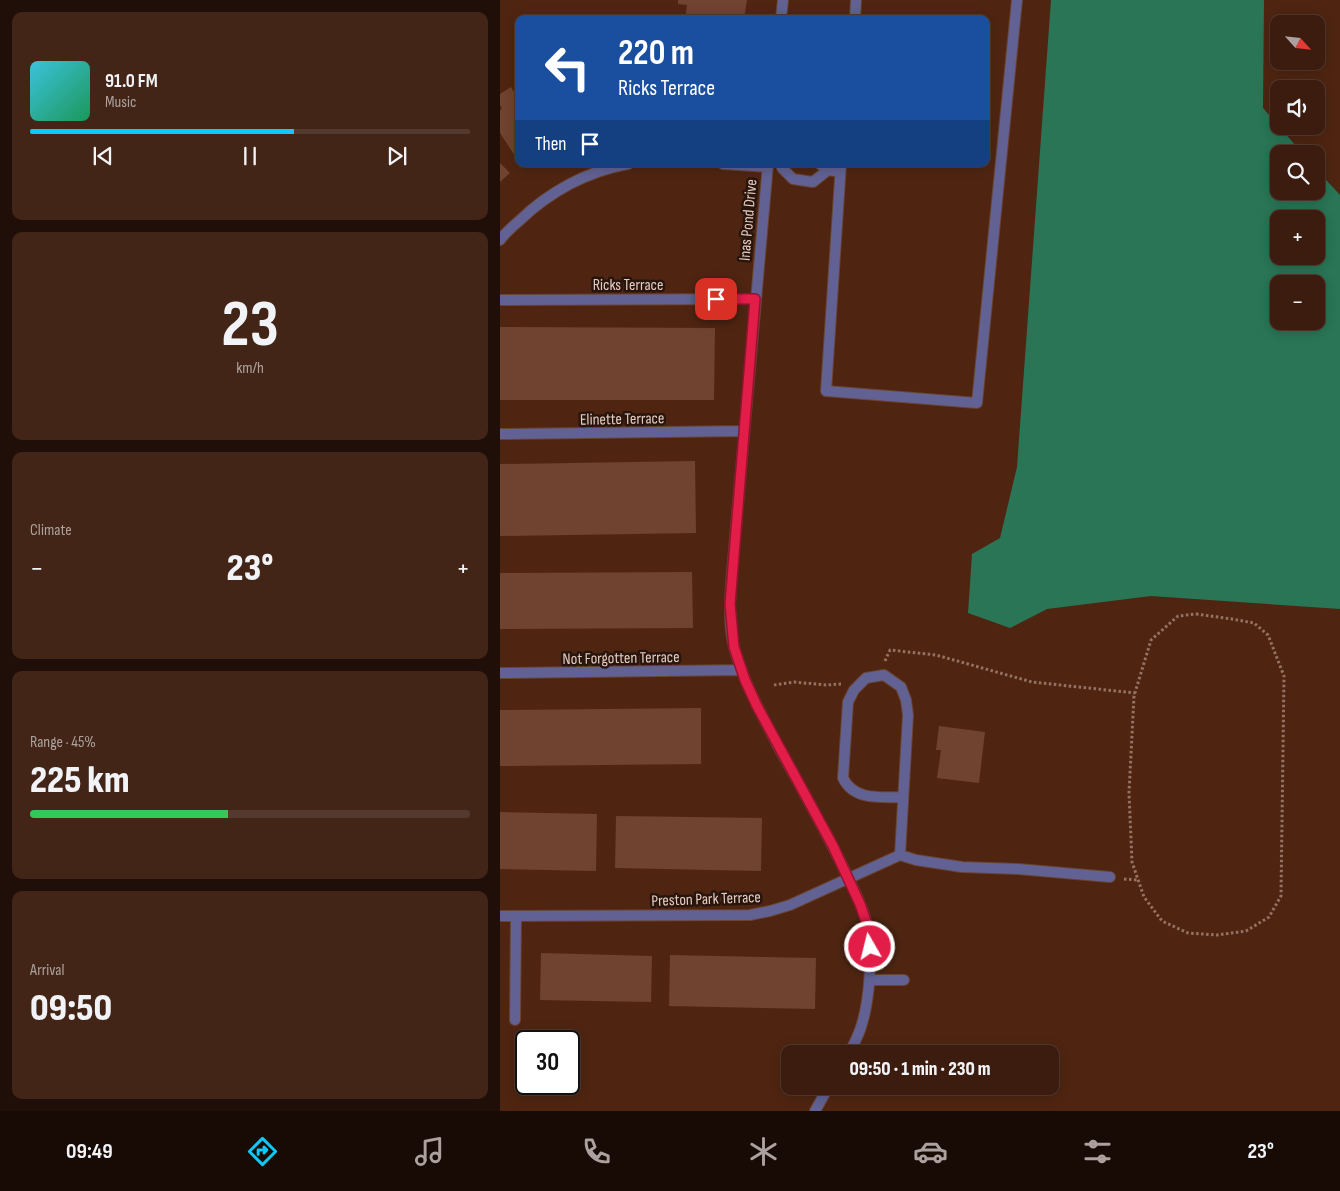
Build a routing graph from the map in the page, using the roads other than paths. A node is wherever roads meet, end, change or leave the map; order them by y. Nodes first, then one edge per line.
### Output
1 (782, 0) edge
2 (856, 0) edge
3 (1017, 0) edge
4 (781, 15) edge
5 (855, 15) edge
6 (611, 167) edge
7 (767, 167) edge
8 (785, 167) edge
9 (824, 167) edge
10 (841, 167) edge
11 (500, 240) edge
12 (755, 299) junction
13 (500, 300) edge
14 (744, 431) junction
15 (500, 434) edge
16 (742, 670) junction
17 (500, 673) edge
18 (903, 797) junction
19 (900, 856) junction
20 (1110, 877) dead end
21 (848, 879) junction
22 (500, 916) edge
23 (516, 916) junction
24 (870, 980) junction
25 (904, 980) dead end
26 (515, 1020) dead end
27 (853, 1045) edge
28 (824, 1095) edge
29 (815, 1111) edge

1 - 4 street
2 - 5 street
3 - 10 street
6 - 11 street
7 - 12 street, Inas Pond Drive
8 - 9 street
9 - 10 street
12 - 13 street, Ricks Terrace
12 - 14 street, Inas Pond Drive
14 - 15 street, Elinette Terrace
14 - 16 street, Inas Pond Drive
16 - 17 street, Not Forgotten Terrace
16 - 21 street, Inas Pond Drive
18 - 18 street
18 - 19 street
19 - 20 street
19 - 21 street, Preston Park Terrace
21 - 23 street, Preston Park Terrace
21 - 24 street, Inas Pond Drive
22 - 23 street, Preston Park Terrace
23 - 26 street
24 - 25 street
24 - 27 street, Inas Pond Drive
28 - 29 street

